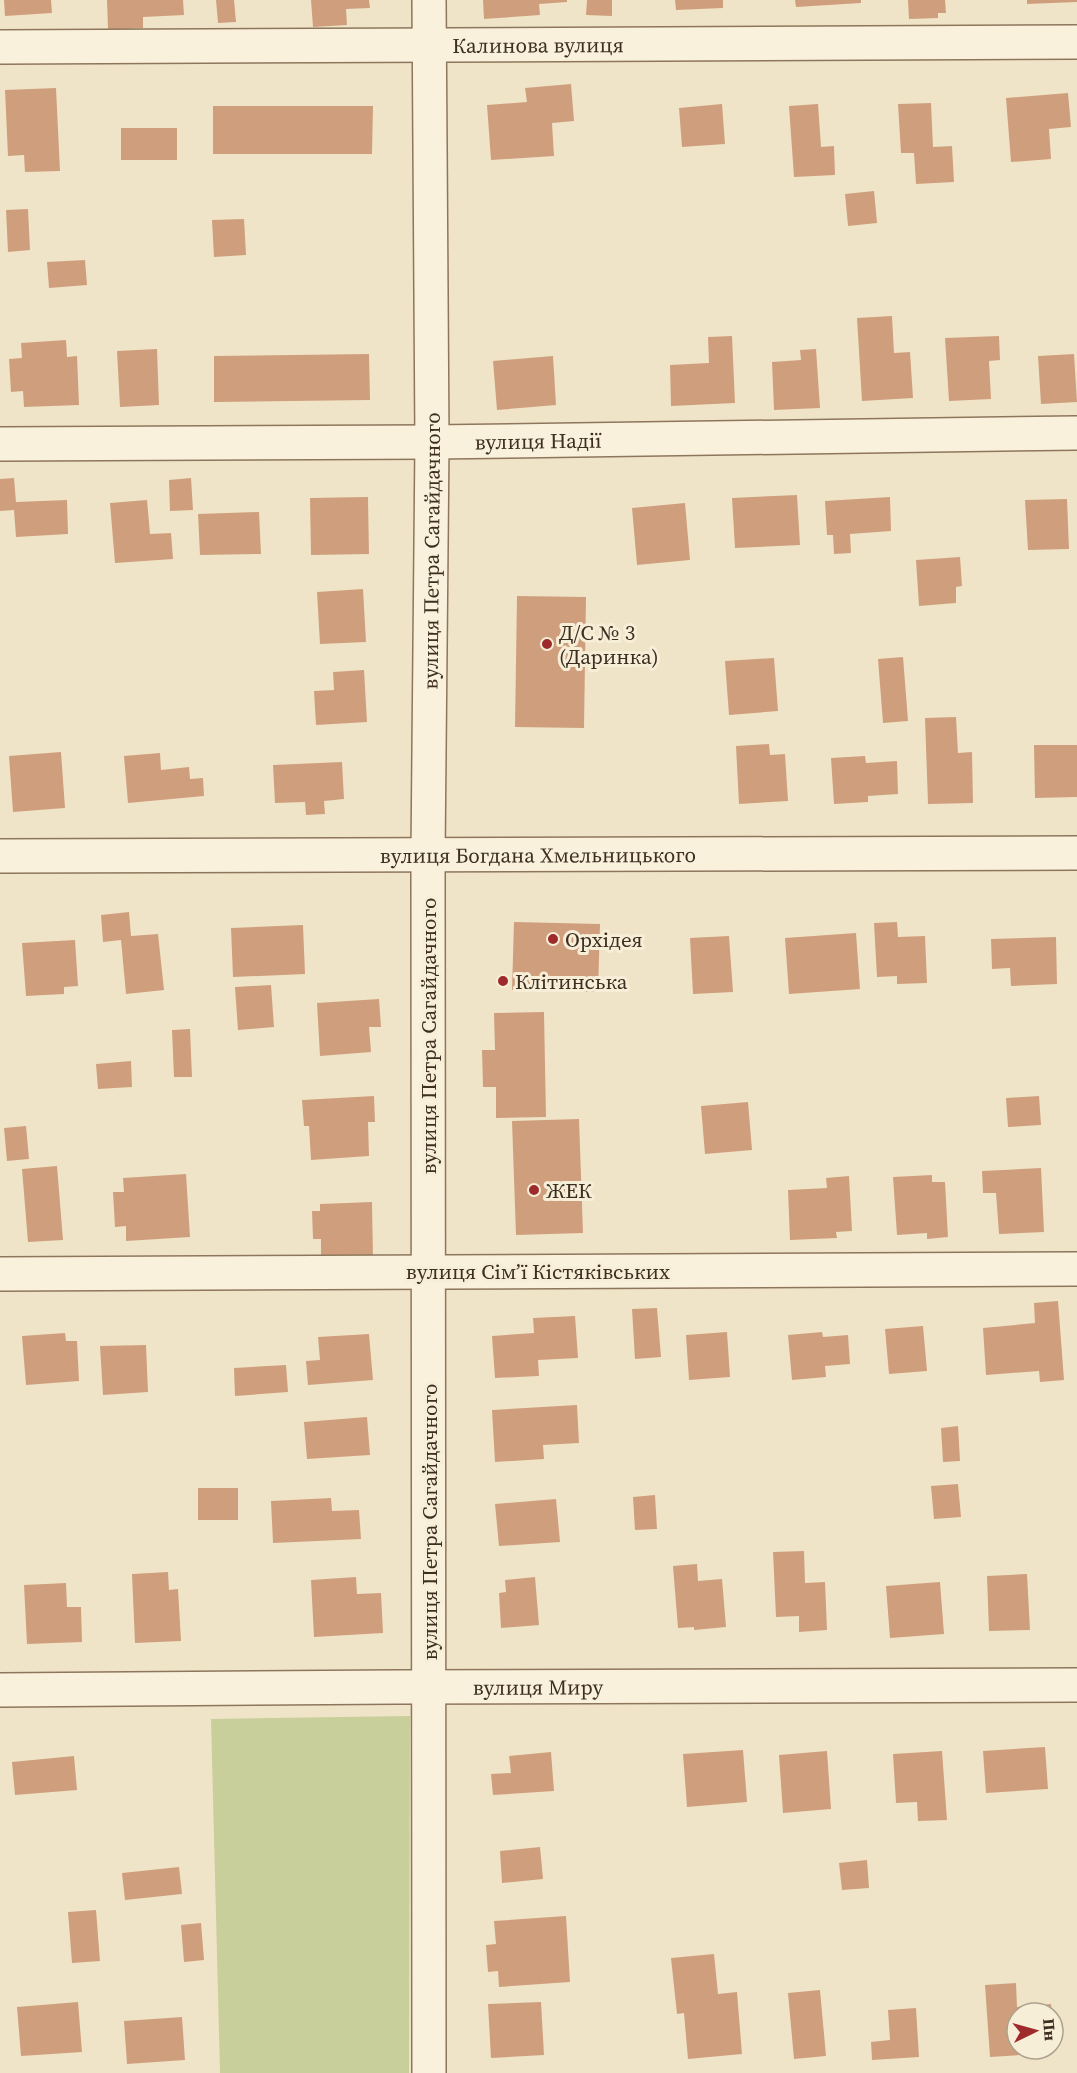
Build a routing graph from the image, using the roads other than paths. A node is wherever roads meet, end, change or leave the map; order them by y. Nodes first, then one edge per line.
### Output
1 (429, 0) edge
2 (1077, 42) edge
3 (429, 46) junction
4 (0, 47) edge
5 (1077, 434) edge
6 (432, 442) junction
7 (0, 444) edge
8 (1077, 853) edge
9 (428, 855) junction
10 (0, 856) edge
11 (1077, 1269) edge
12 (429, 1272) junction
13 (0, 1274) edge
14 (1077, 1685) edge
15 (429, 1687) junction
16 (0, 1690) edge
17 (429, 2073) edge

1 - 3 street, вулиця Петра Сагайдачного
2 - 3 street, Калинова вулиця
3 - 4 street, Калинова вулиця
3 - 6 street, вулиця Петра Сагайдачного
5 - 6 street, вулиця Надії
6 - 7 street, вулиця Надії
6 - 9 street, вулиця Петра Сагайдачного
8 - 9 street, вулиця Богдана Хмельницького
9 - 10 street, вулиця Богдана Хмельницького
9 - 12 street, вулиця Петра Сагайдачного
11 - 12 street, вулиця Сімʼї Кістяківських
12 - 13 street, вулиця Сімʼї Кістяківських
12 - 15 street, вулиця Петра Сагайдачного
14 - 15 street, вулиця Миру
15 - 16 street, вулиця Миру
15 - 17 street, вулиця Петра Сагайдачного

